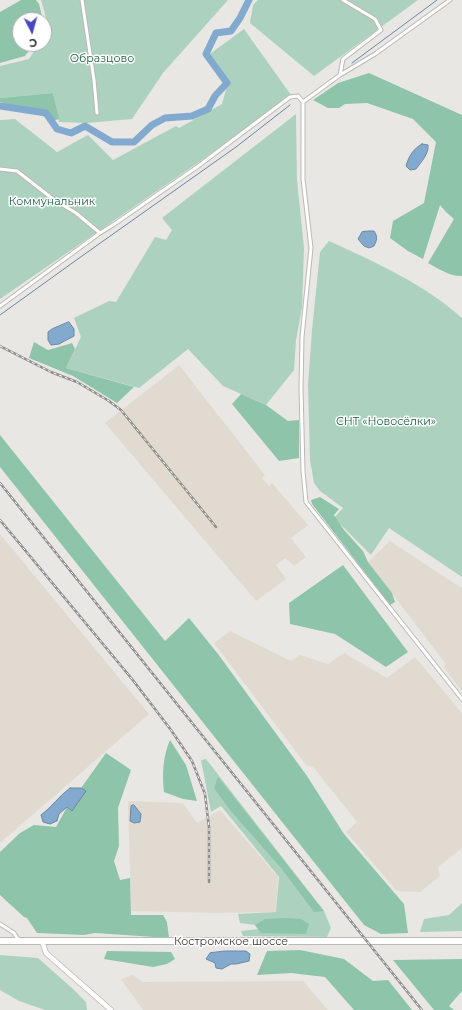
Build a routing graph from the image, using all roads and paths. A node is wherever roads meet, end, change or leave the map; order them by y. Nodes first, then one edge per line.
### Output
1 (82, 0) edge
2 (343, 0) edge
3 (450, 0) edge
4 (340, 75) junction
5 (303, 102) junction
6 (97, 113) dead end
7 (0, 169) edge
8 (100, 233) junction
9 (0, 306) edge
10 (462, 699) edge
11 (0, 924) edge
12 (19, 941) junction
13 (42, 941) junction
14 (462, 941) edge
15 (0, 942) edge
16 (111, 1010) edge

1 - 6 street
2 - 4 street
3 - 4 street
4 - 5 street
5 - 8 street
5 - 10 street
7 - 8 street
8 - 9 street
11 - 12 street
12 - 13 highway, Костромское шоссе
12 - 15 highway, Костромское шоссе
13 - 14 highway, Костромское шоссе
13 - 16 street

